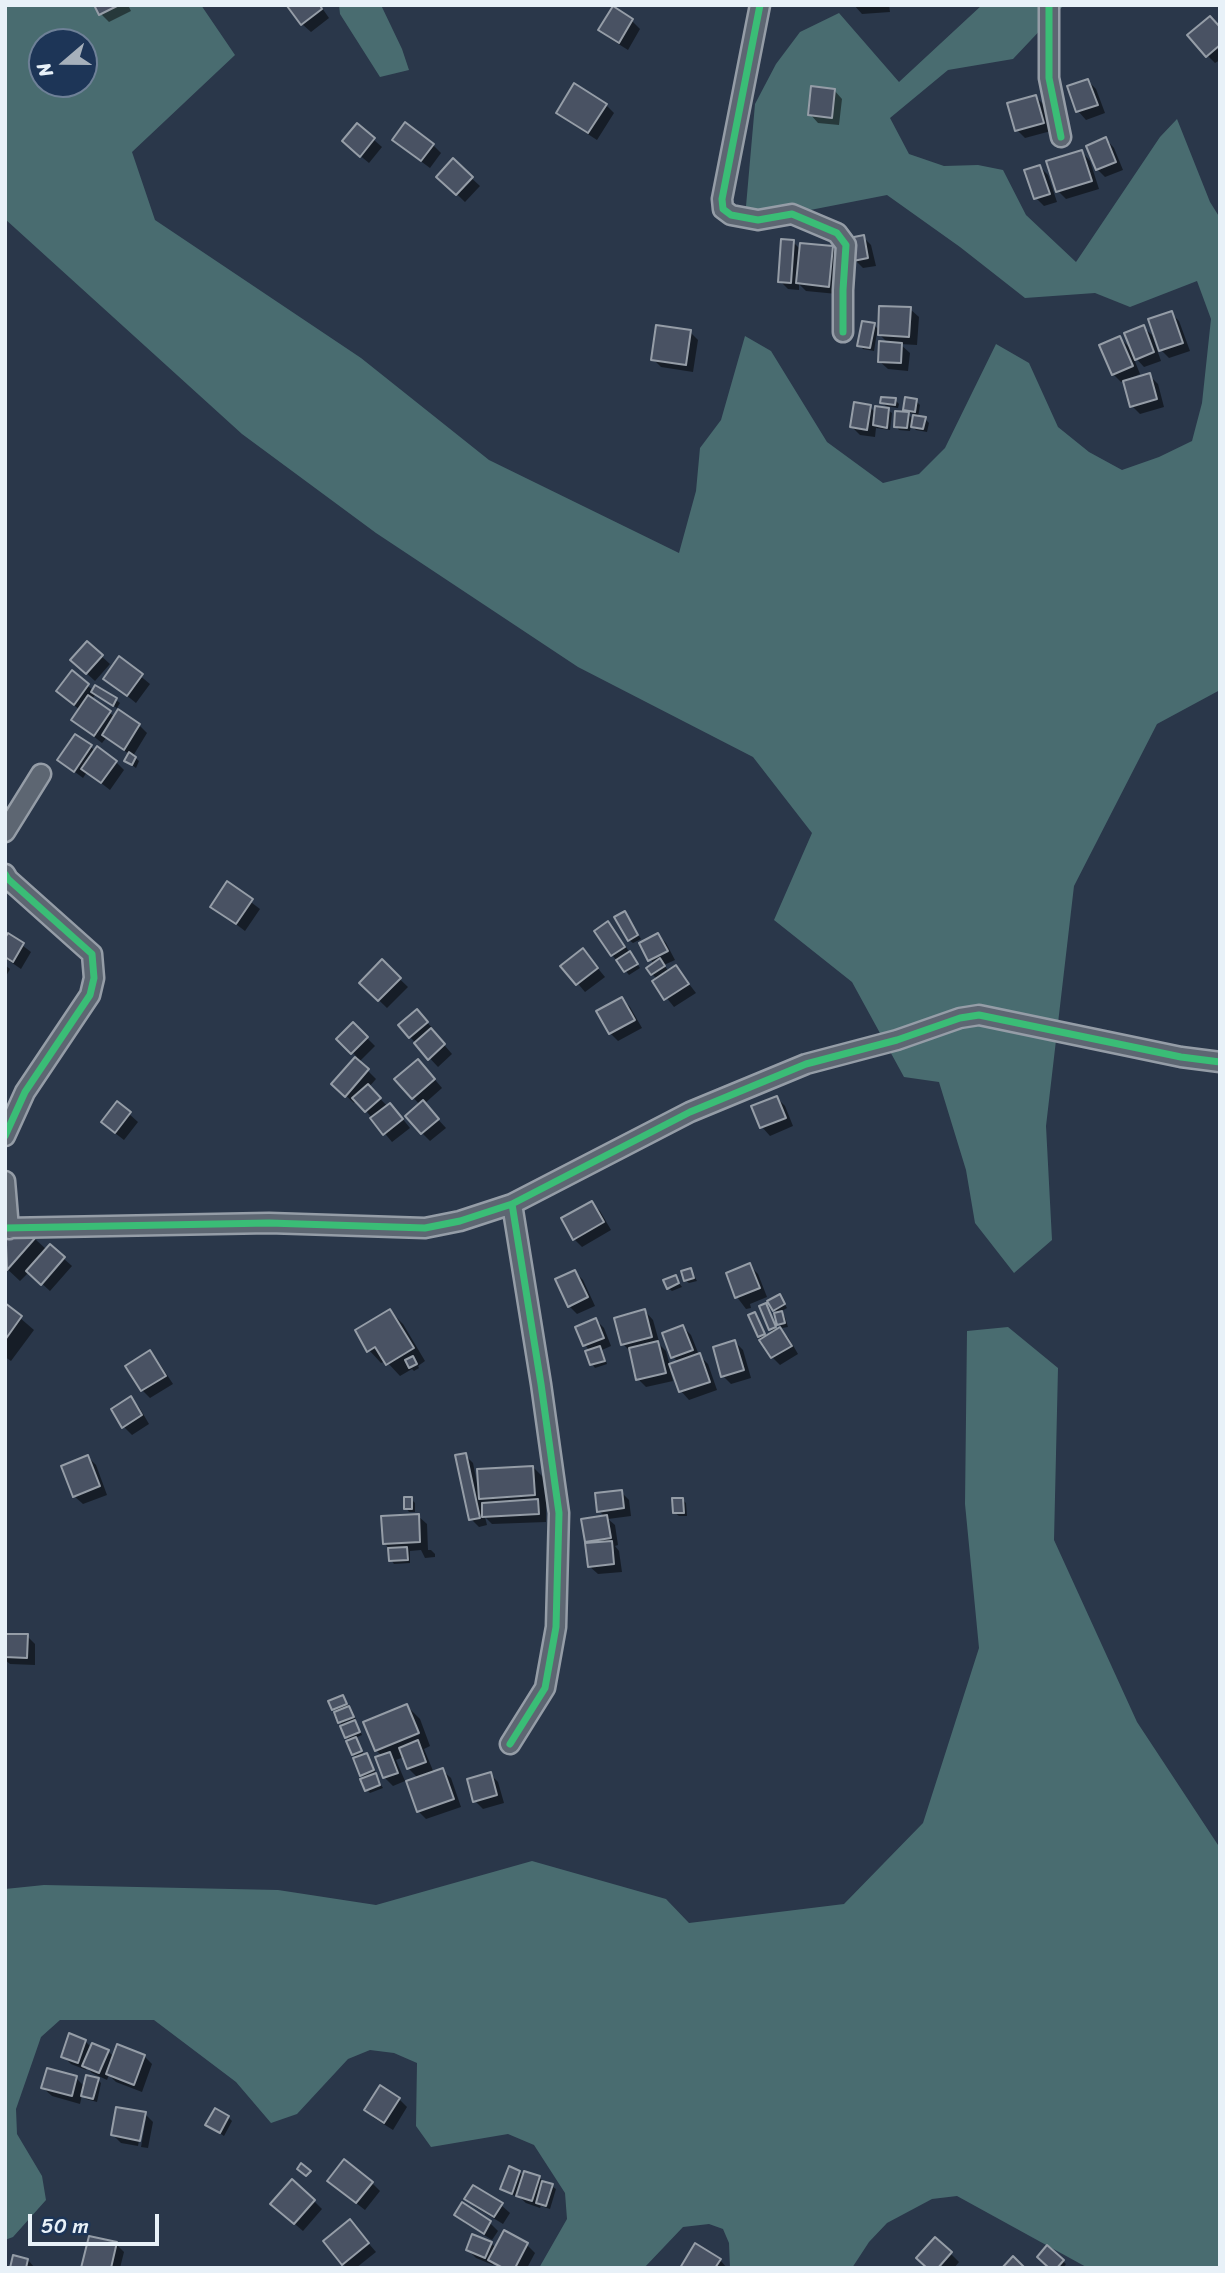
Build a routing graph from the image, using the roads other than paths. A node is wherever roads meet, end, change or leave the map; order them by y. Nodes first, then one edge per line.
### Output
1 (760, 5) edge
2 (1048, 5) edge
3 (1061, 137) dead end
4 (844, 332) dead end
5 (41, 774) dead end
6 (5, 832) edge
7 (5, 874) edge
8 (1220, 1062) edge
9 (5, 1136) edge
10 (5, 1181) edge
11 (512, 1204) junction
12 (7, 1229) edge
13 (510, 1744) dead end

1 - 4 street
2 - 3 street
5 - 6 street
7 - 9 street
8 - 11 street
10 - 12 street
11 - 12 street
11 - 13 street

